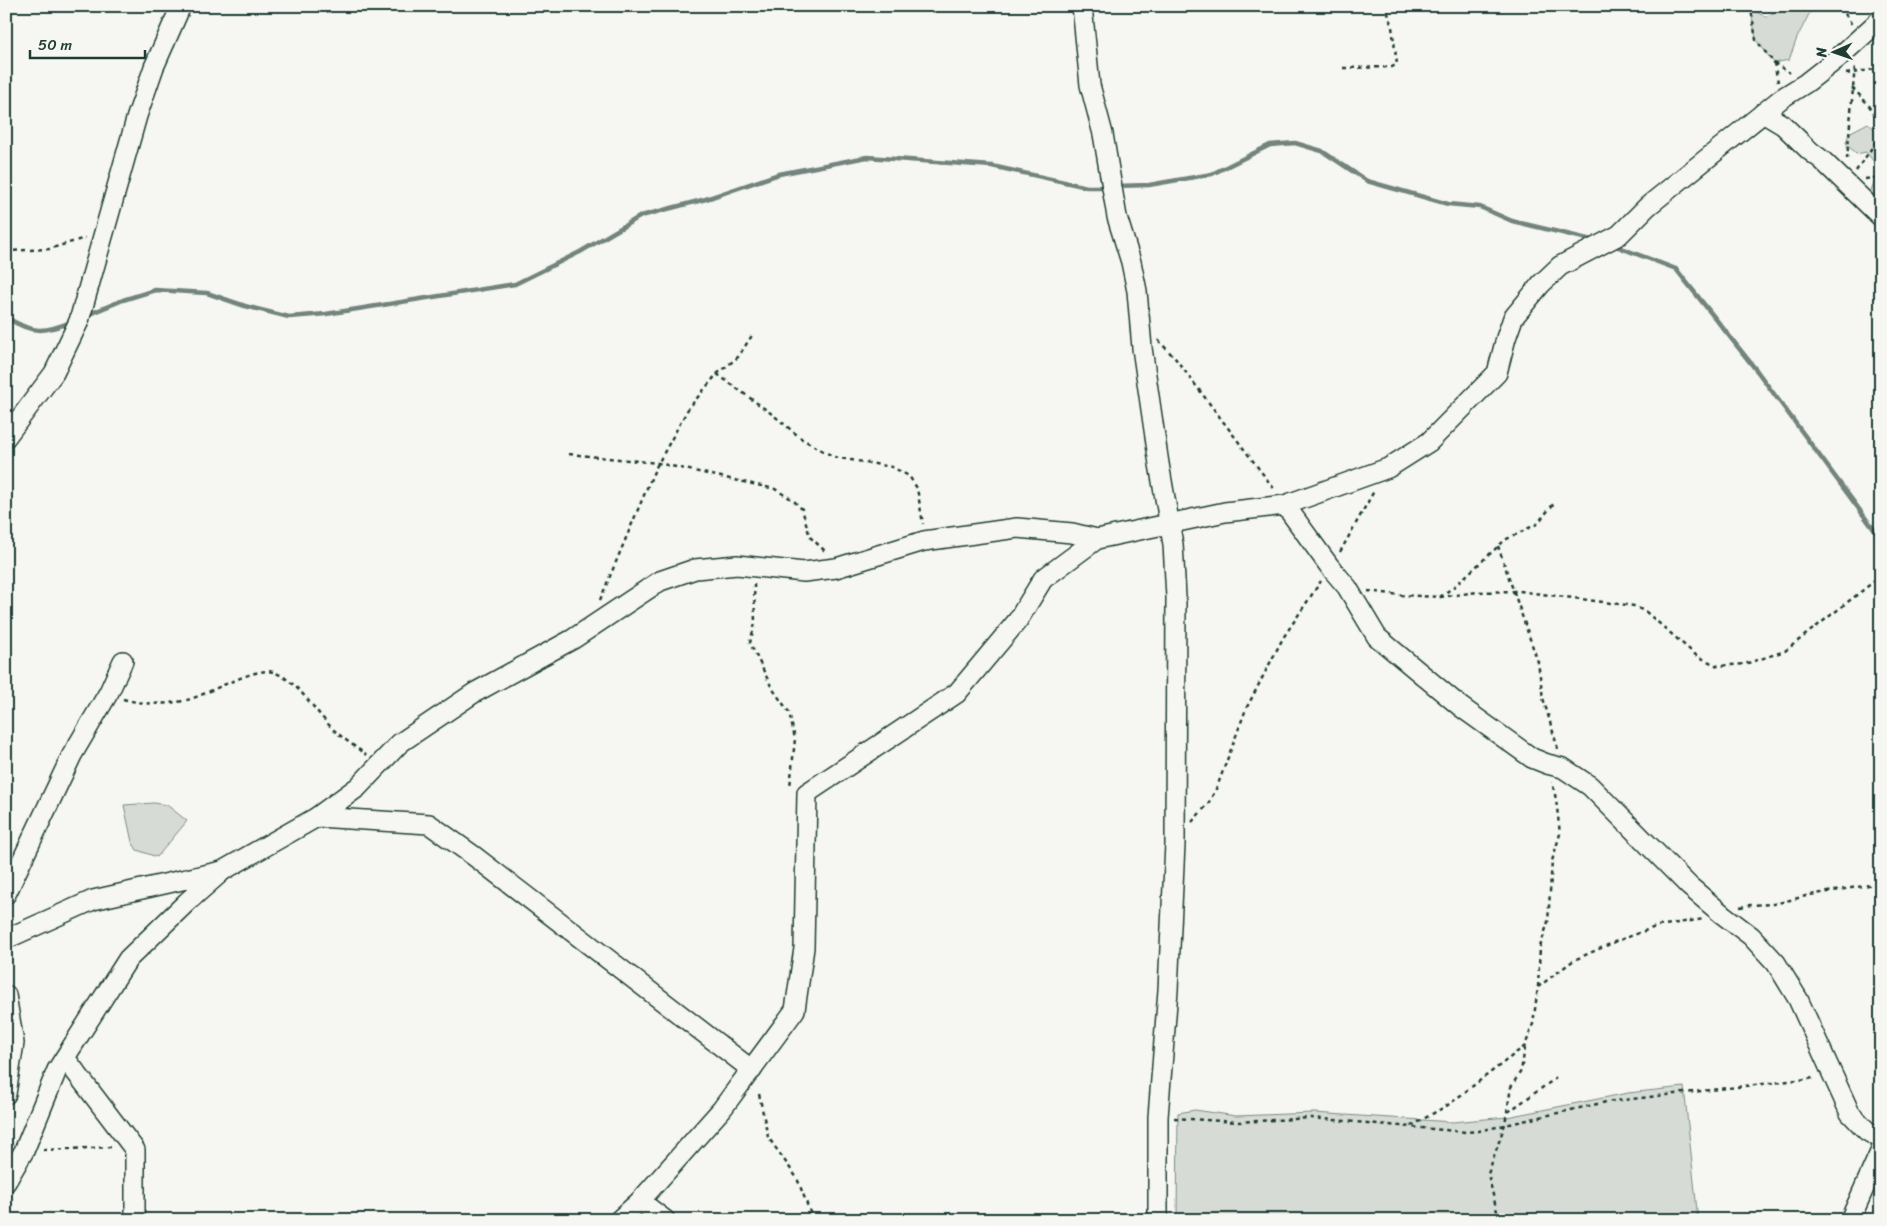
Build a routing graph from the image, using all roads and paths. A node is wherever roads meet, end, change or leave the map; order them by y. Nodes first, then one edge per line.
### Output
1 (181, 6) edge
2 (1082, 6) edge
3 (1386, 6) edge
4 (1749, 6) edge
5 (1843, 6) edge
6 (1881, 19) edge
7 (1860, 38) junction
8 (1855, 64) dead end
9 (1343, 68) dead end
10 (1852, 88) junction
11 (1782, 98) junction
12 (1763, 113) junction
13 (1848, 178) junction
14 (1881, 217) edge
15 (104, 232) junction
16 (6, 251) edge
17 (1141, 333) junction
18 (753, 334) dead end
19 (717, 374) junction
20 (6, 437) edge
21 (569, 454) dead end
22 (658, 463) junction
23 (1388, 468) junction
24 (1555, 502) dead end
25 (1285, 505) junction
26 (1169, 524) junction
27 (1097, 539) junction
28 (924, 541) junction
29 (1498, 546) junction
30 (847, 565) junction
31 (753, 566) junction
32 (1330, 567) junction
33 (1881, 576) edge
34 (1347, 587) junction
35 (1514, 591) junction
36 (1440, 597) junction
37 (598, 604) dead end
38 (123, 661) dead end
39 (109, 692) junction
40 (378, 766) junction
41 (1557, 774) junction
42 (790, 790) dead end
43 (317, 817) junction
44 (1175, 844) junction
45 (222, 871) junction
46 (1881, 884) edge
47 (6, 894) edge
48 (1722, 914) junction
49 (6, 939) edge
50 (1538, 987) junction
51 (6, 995) edge
52 (1525, 1046) junction
53 (65, 1058) junction
54 (752, 1070) junction
55 (1834, 1076) junction
56 (1556, 1078) dead end
57 (6, 1094) edge
58 (759, 1094) dead end
59 (1508, 1112) junction
60 (1158, 1117) junction
61 (1505, 1124) junction
62 (1411, 1127) junction
63 (1881, 1139) edge
64 (129, 1142) junction
65 (1881, 1150) edge
66 (24, 1151) junction
67 (7, 1167) edge
68 (640, 1201) junction
69 (135, 1220) edge
70 (619, 1220) edge
71 (665, 1220) edge
72 (813, 1220) edge
73 (1158, 1220) edge
74 (1499, 1220) edge
75 (1850, 1220) edge

1 - 15 street
2 - 17 street
3 - 9 path
4 - 11 path
5 - 7 path
6 - 7 street
7 - 11 street
8 - 10 path
10 - 13 path
10 - 13 path
11 - 12 street
12 - 13 street
12 - 23 street
13 - 14 street
15 - 16 path
15 - 20 street
17 - 25 path
17 - 26 street
18 - 19 path
19 - 22 path
19 - 28 path
21 - 22 path
22 - 30 path
22 - 37 path
23 - 25 street
23 - 32 path
24 - 29 path
25 - 26 street
25 - 32 street
26 - 27 street
26 - 44 street
27 - 28 street
27 - 54 street
28 - 30 street
29 - 35 path
29 - 36 path
30 - 31 street
31 - 40 street
31 - 42 path
32 - 34 street
32 - 44 path
33 - 35 path
34 - 36 path
34 - 41 street
35 - 36 path
35 - 41 path
38 - 39 street
39 - 40 path
39 - 47 street
40 - 43 street
41 - 48 street
41 - 50 path
43 - 45 street
43 - 54 street
44 - 60 street
45 - 49 street
45 - 53 street
46 - 48 path
48 - 50 path
48 - 55 street
50 - 52 path
51 - 57 street
52 - 59 path
52 - 62 path
53 - 64 street
53 - 66 street
54 - 68 street
55 - 61 path
55 - 63 street
56 - 59 path
58 - 72 path
59 - 61 path
60 - 62 path
60 - 73 street
61 - 62 path
61 - 74 path
64 - 66 path
64 - 69 street
65 - 75 street
66 - 67 street
68 - 70 street
68 - 71 street

